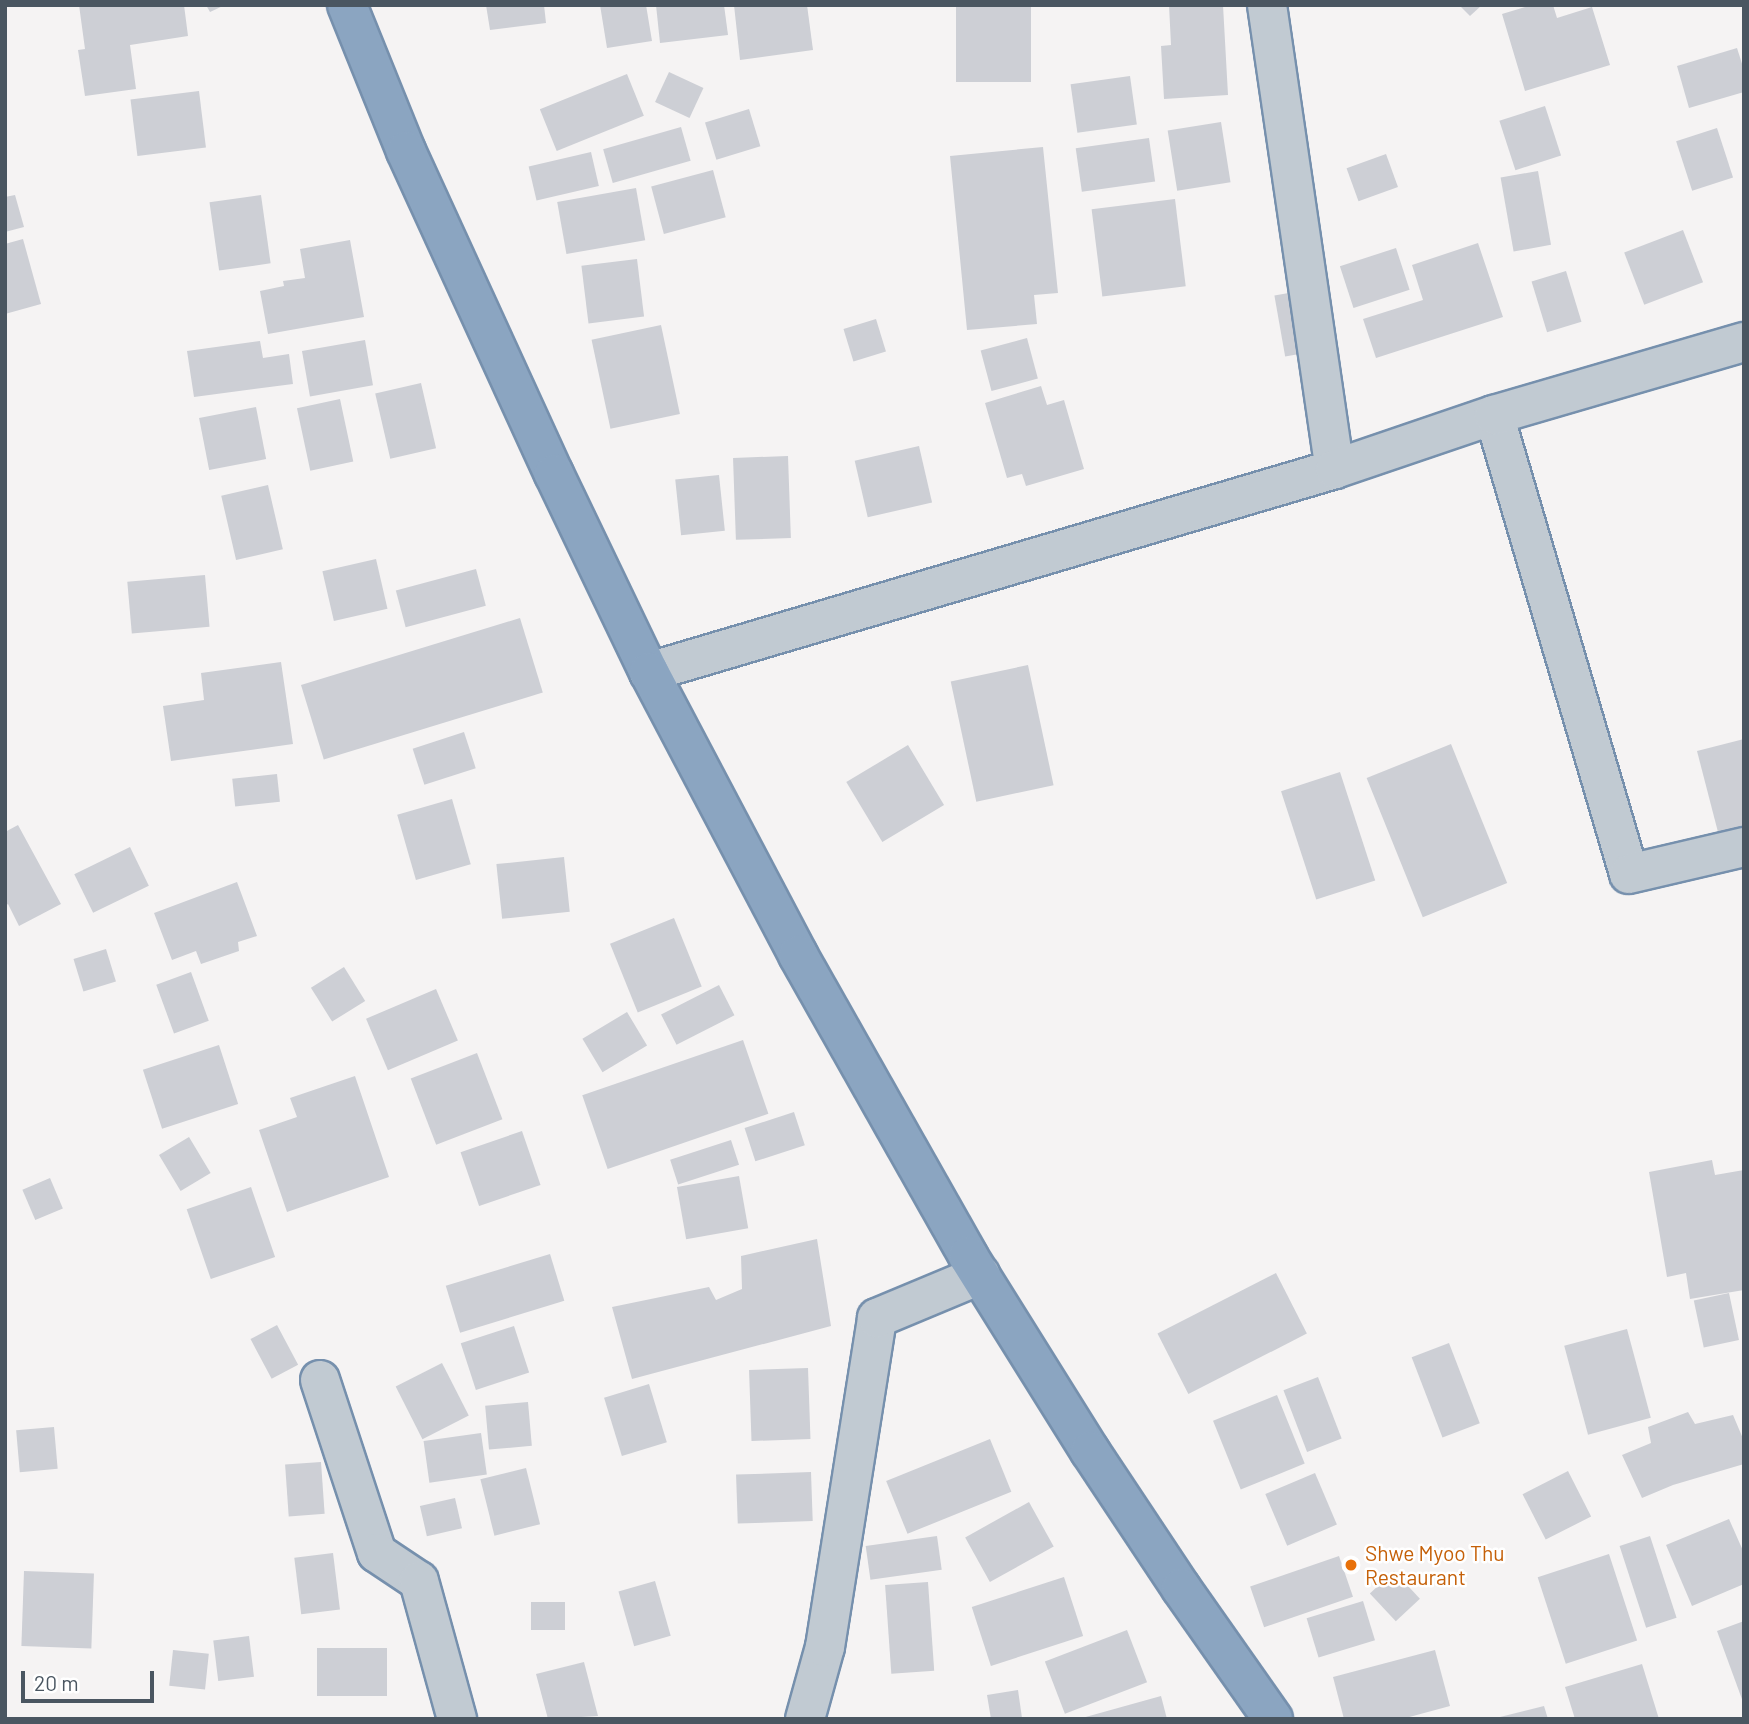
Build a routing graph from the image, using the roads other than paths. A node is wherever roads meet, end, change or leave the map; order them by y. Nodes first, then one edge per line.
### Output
1 (347, 5) edge
2 (1267, 5) edge
3 (1744, 342) edge
4 (1494, 415) junction
5 (1335, 469) junction
6 (649, 672) junction
7 (1744, 847) edge
8 (980, 1275) junction
9 (320, 1380) dead end
10 (457, 1719) edge
11 (805, 1719) edge
12 (1273, 1719) edge

1 - 6 highway
2 - 5 street
3 - 4 street
4 - 5 street
4 - 7 street
5 - 6 street
6 - 8 highway
8 - 11 street
8 - 12 highway
9 - 10 street

